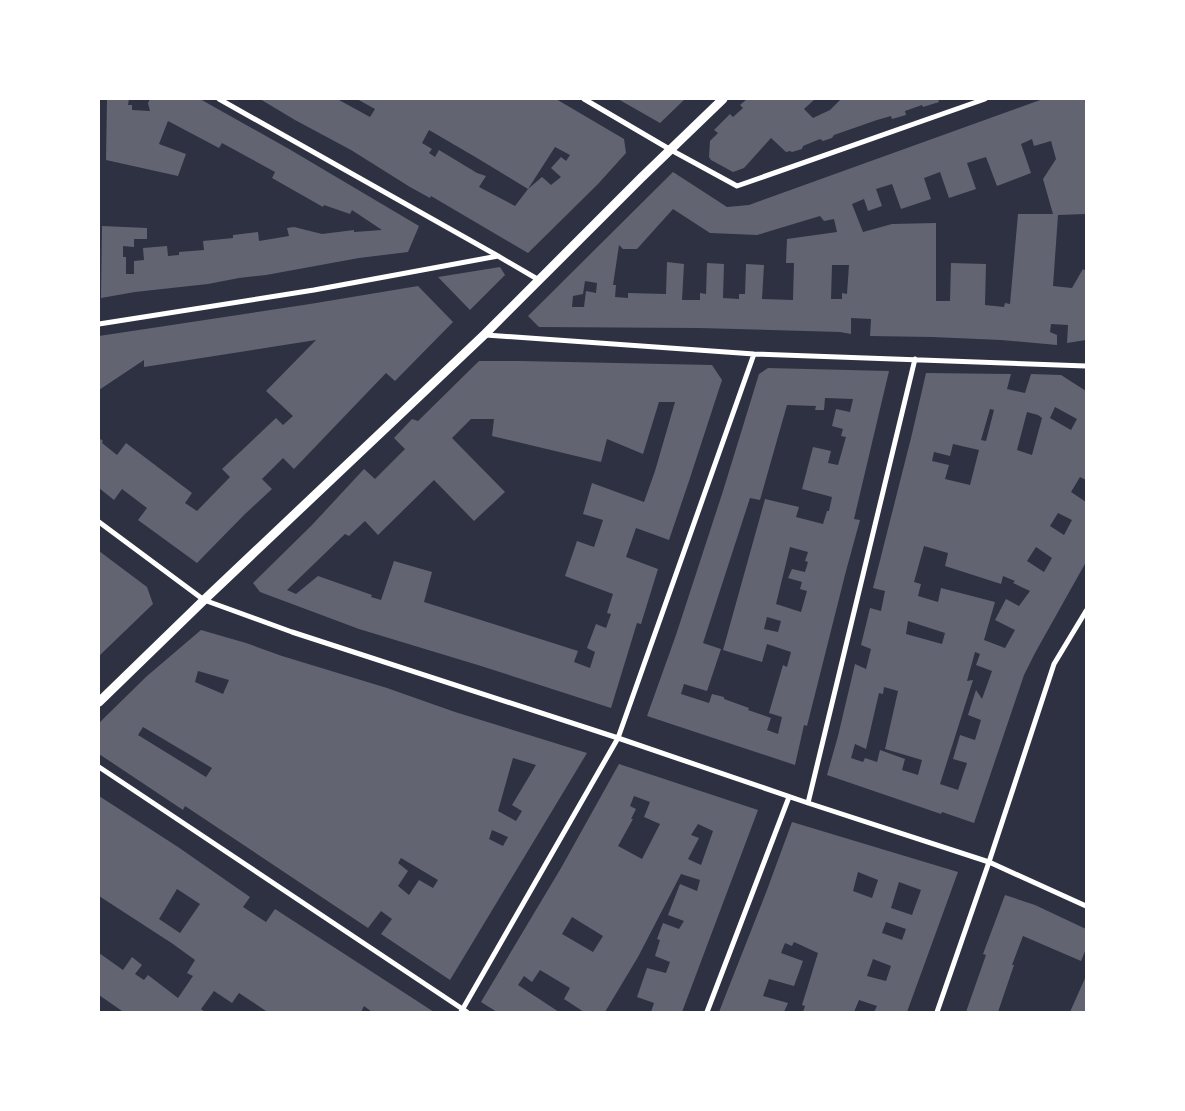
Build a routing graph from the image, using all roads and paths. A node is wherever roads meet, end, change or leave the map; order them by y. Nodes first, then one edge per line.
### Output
1 (219, 99) edge
2 (584, 99) edge
3 (722, 99) edge
4 (985, 99) edge
5 (671, 150) junction
6 (498, 256) junction
7 (539, 280) junction
8 (99, 324) edge
9 (485, 334) junction
10 (754, 354) junction
11 (915, 359) junction
12 (1086, 366) edge
13 (99, 522) edge
14 (204, 600) junction
15 (1086, 611) edge
16 (99, 702) edge
17 (618, 738) junction
18 (99, 767) edge
19 (789, 796) junction
20 (808, 803) junction
21 (989, 862) junction
22 (1086, 906) edge
23 (463, 1011) edge
24 (707, 1012) edge
25 (936, 1012) edge

1 - 6 street
2 - 5 street
3 - 5 street
4 - 5 street
5 - 7 street
6 - 7 street
6 - 8 street
7 - 9 street
9 - 10 street
9 - 14 street
10 - 11 street
10 - 17 street
11 - 12 street
11 - 20 street
13 - 14 street
14 - 16 street
14 - 17 street
15 - 21 street
17 - 19 street
17 - 23 street
18 - 23 street
19 - 20 street
19 - 24 street
20 - 21 street
21 - 22 street
21 - 25 street

